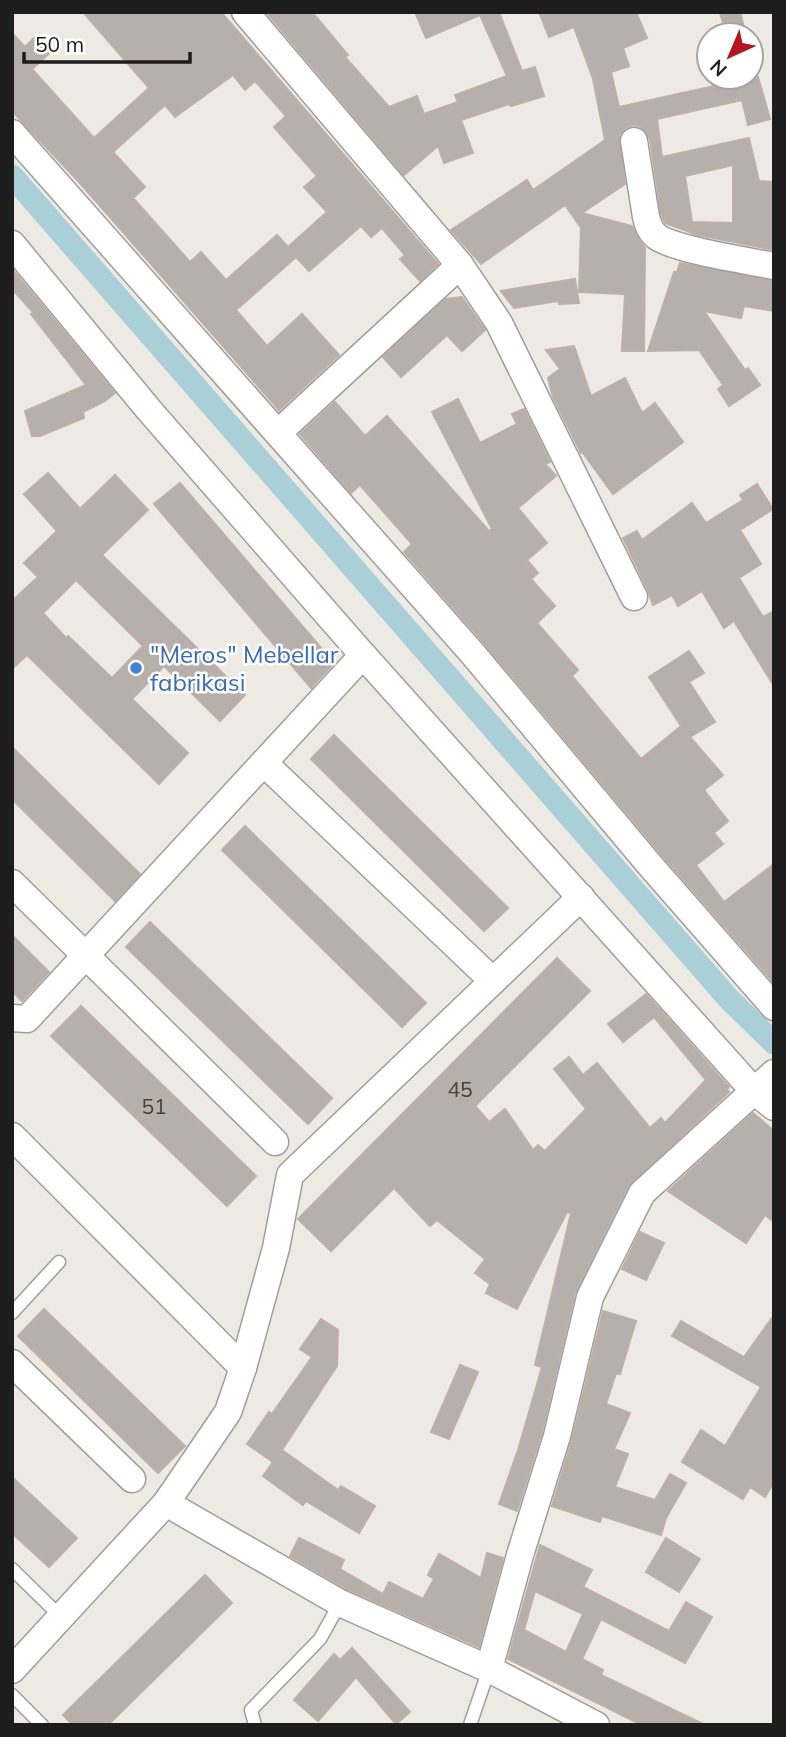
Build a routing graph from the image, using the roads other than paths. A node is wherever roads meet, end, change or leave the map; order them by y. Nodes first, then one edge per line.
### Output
1 (246, 12) edge
2 (12, 132) edge
3 (634, 141) dead end
4 (12, 244) edge
5 (460, 265) junction
6 (774, 266) edge
7 (279, 432) junction
8 (634, 597) dead end
9 (363, 655) junction
10 (264, 763) junction
11 (12, 883) edge
12 (581, 897) junction
13 (86, 955) junction
14 (493, 981) junction
15 (774, 1007) edge
16 (12, 1018) edge
17 (766, 1089) edge
18 (12, 1136) edge
19 (275, 1142) dead end
20 (59, 1262) dead end
21 (12, 1313) edge
22 (12, 1363) edge
23 (243, 1368) junction
24 (132, 1479) dead end
25 (166, 1503) junction
26 (12, 1569) edge
27 (340, 1603) junction
28 (62, 1618) junction
29 (489, 1668) junction
30 (12, 1670) edge
31 (12, 1695) edge
32 (42, 1725) edge
33 (255, 1725) edge
34 (470, 1725) edge
35 (596, 1725) edge

1 - 5 street
2 - 7 street
3 - 6 street
4 - 9 street
5 - 7 street
5 - 8 street
7 - 15 street
9 - 10 street
9 - 12 street
10 - 13 street
10 - 14 street
11 - 13 street
12 - 14 street
12 - 17 street
13 - 16 street
13 - 19 street
14 - 23 street
17 - 29 street
18 - 23 street
20 - 21 lane
22 - 24 street
23 - 25 street
25 - 27 street
25 - 28 street
26 - 28 lane
27 - 29 street
27 - 33 lane
28 - 30 street
29 - 34 lane
29 - 35 street
31 - 32 lane

